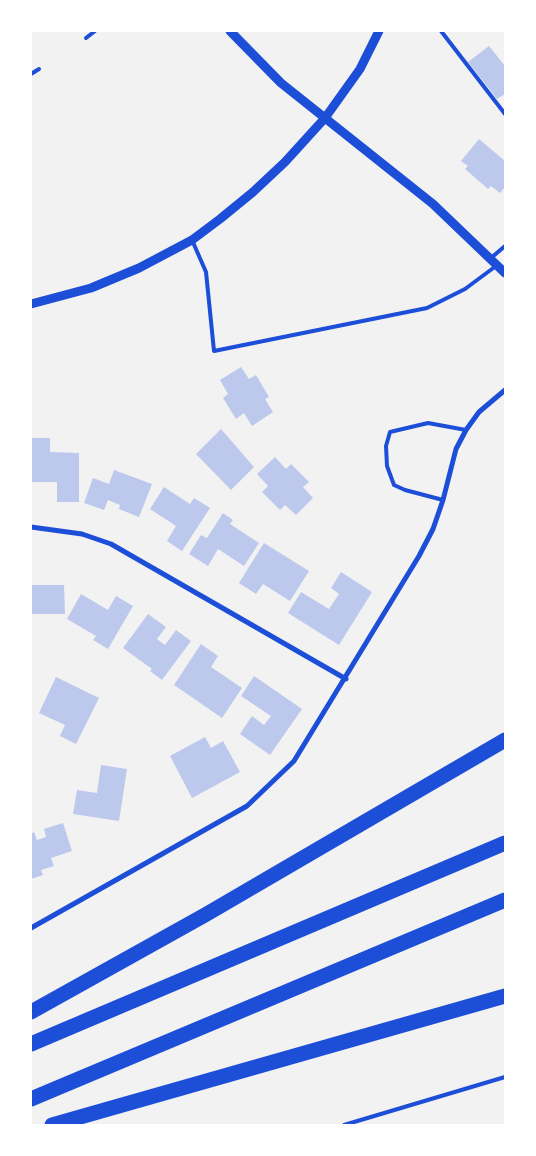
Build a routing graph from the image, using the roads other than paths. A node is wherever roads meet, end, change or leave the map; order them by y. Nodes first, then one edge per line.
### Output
1 (95, 31) edge
2 (230, 31) edge
3 (379, 31) edge
4 (441, 31) edge
5 (86, 38) dead end
6 (39, 69) dead end
7 (31, 74) edge
8 (505, 114) edge
9 (325, 118) junction
10 (192, 240) junction
11 (505, 246) edge
12 (494, 262) junction
13 (505, 273) edge
14 (31, 304) edge
15 (505, 390) edge
16 (466, 430) junction
17 (443, 500) junction
18 (31, 527) edge
19 (346, 678) junction
20 (505, 740) edge
21 (505, 843) edge
22 (505, 900) edge
23 (31, 928) edge
24 (505, 996) edge
25 (31, 1012) edge
26 (31, 1044) edge
27 (505, 1078) edge
28 (31, 1099) edge
29 (52, 1125) edge
30 (344, 1125) edge

1 - 5 lane
2 - 9 street
3 - 9 street
4 - 8 lane
6 - 7 lane
9 - 10 street
9 - 12 street
10 - 12 lane
10 - 14 street
11 - 12 lane
12 - 13 street
15 - 16 street
16 - 17 street
16 - 17 lane
17 - 19 street
18 - 19 street
19 - 23 street
20 - 25 highway
21 - 26 highway
22 - 28 highway
24 - 29 highway
27 - 30 lane

